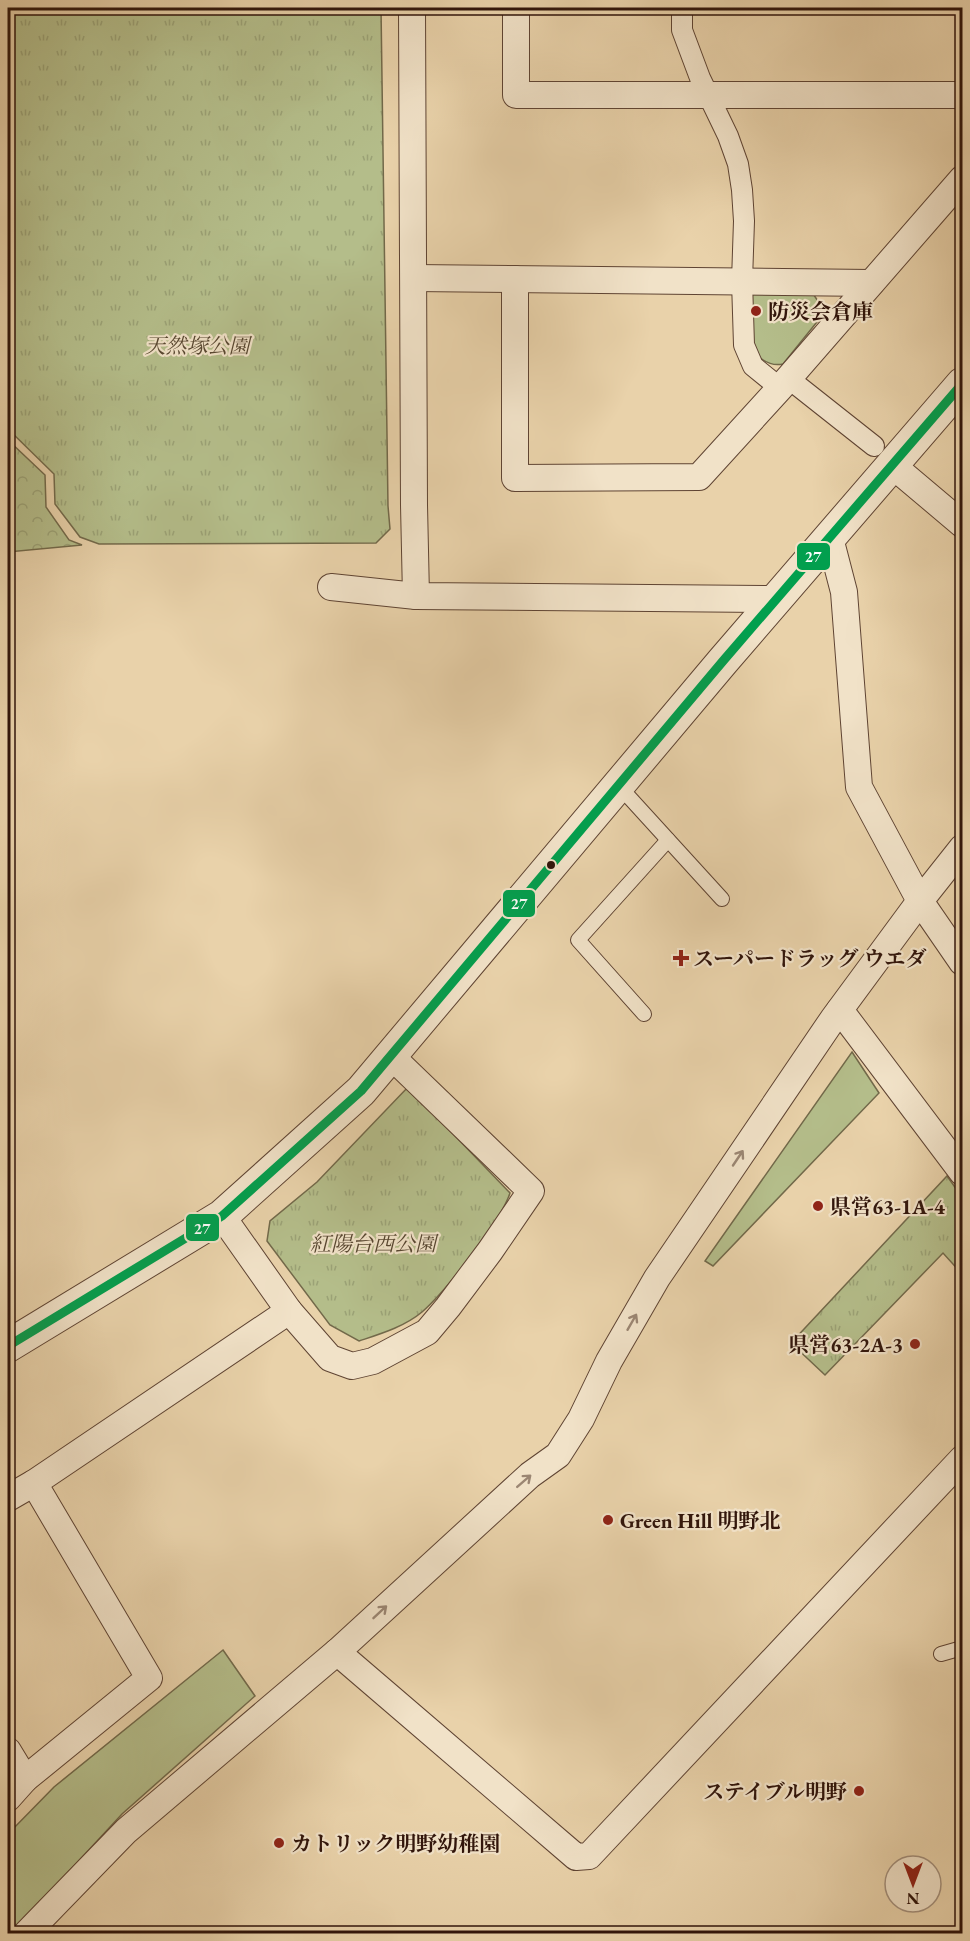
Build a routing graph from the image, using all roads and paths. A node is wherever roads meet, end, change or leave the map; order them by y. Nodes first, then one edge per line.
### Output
1 (412, 8) edge
2 (516, 8) edge
3 (682, 8) edge
4 (963, 95) edge
5 (707, 96) junction
6 (963, 179) edge
7 (414, 278) junction
8 (515, 279) junction
9 (742, 281) junction
10 (872, 283) junction
11 (784, 383) junction
12 (963, 384) edge
13 (883, 456) junction
14 (963, 524) edge
15 (830, 538) junction
16 (331, 587) dead end
17 (416, 596) junction
18 (776, 599) junction
19 (619, 786) junction
20 (668, 840) junction
21 (963, 848) edge
22 (722, 899) dead end
23 (920, 901) junction
24 (963, 962) edge
25 (840, 1010) junction
26 (644, 1014) dead end
27 (391, 1056) junction
28 (963, 1172) edge
29 (222, 1216) junction
30 (289, 1311) junction
31 (8, 1346) edge
32 (963, 1460) edge
33 (34, 1483) junction
34 (8, 1498) edge
35 (963, 1648) edge
36 (337, 1652) junction
37 (941, 1654) dead end
38 (8, 1751) edge
39 (25, 1779) junction
40 (8, 1798) edge
41 (31, 1932) edge

1 - 7 street
2 - 5 street
3 - 5 street
4 - 5 street
5 - 9 street
6 - 10 street
7 - 8 street
7 - 17 street
8 - 9 street
8 - 11 street
9 - 10 street
9 - 11 street
10 - 11 street
11 - 13 street
12 - 13 street
13 - 14 street
13 - 15 street
15 - 18 street
15 - 23 street
16 - 17 street
17 - 18 street
18 - 19 street
19 - 20 lane
19 - 27 street
20 - 22 lane
20 - 26 lane
21 - 23 street
23 - 24 street
23 - 25 street
25 - 28 street
36 -> 25 street
27 - 29 street
27 - 30 street
29 - 30 street
29 - 31 street
30 - 33 street
32 - 36 street
33 - 34 street
33 - 39 street
35 - 37 lane
36 - 41 street
38 - 39 street
39 - 40 street

